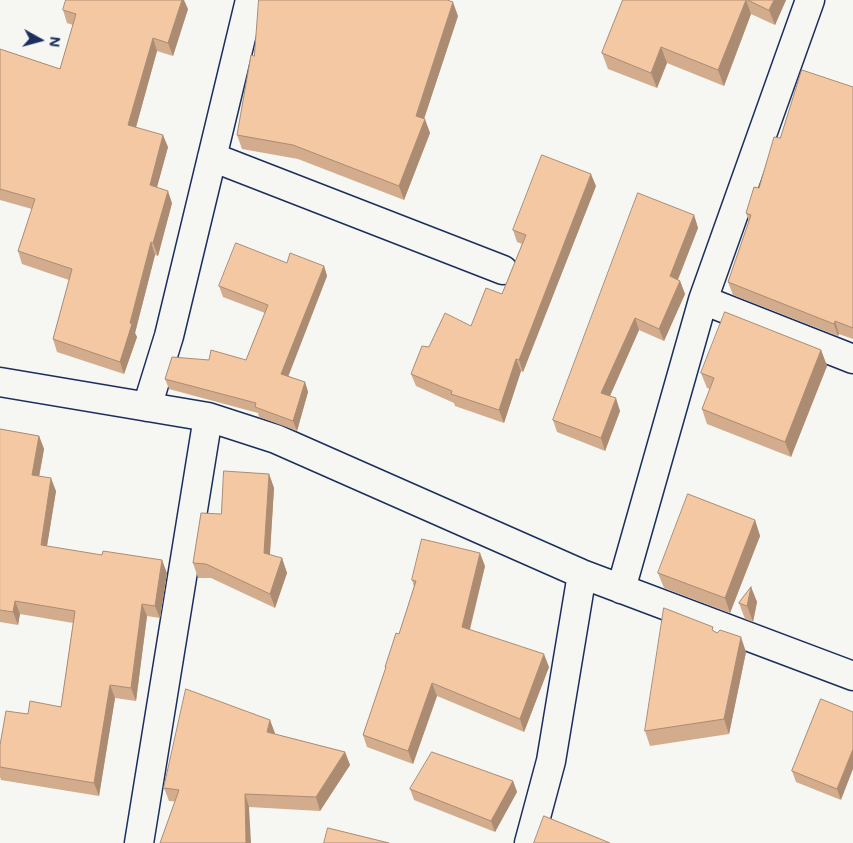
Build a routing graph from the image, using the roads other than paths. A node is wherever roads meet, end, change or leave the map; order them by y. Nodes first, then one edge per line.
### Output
1 (250, 0) edge
2 (810, 0) edge
3 (212, 157) junction
4 (503, 270) dead end
5 (703, 300) junction
6 (853, 360) edge
7 (0, 382) edge
8 (147, 407) junction
9 (208, 417) junction
10 (582, 574) junction
11 (621, 589) junction
12 (853, 676) edge
13 (138, 843) edge
14 (529, 843) edge

1 - 3 street
2 - 5 street
3 - 4 street
3 - 8 street
5 - 6 street
5 - 11 street
7 - 8 street
8 - 9 street
9 - 10 street
9 - 13 street
10 - 11 street
10 - 14 street
11 - 12 street

